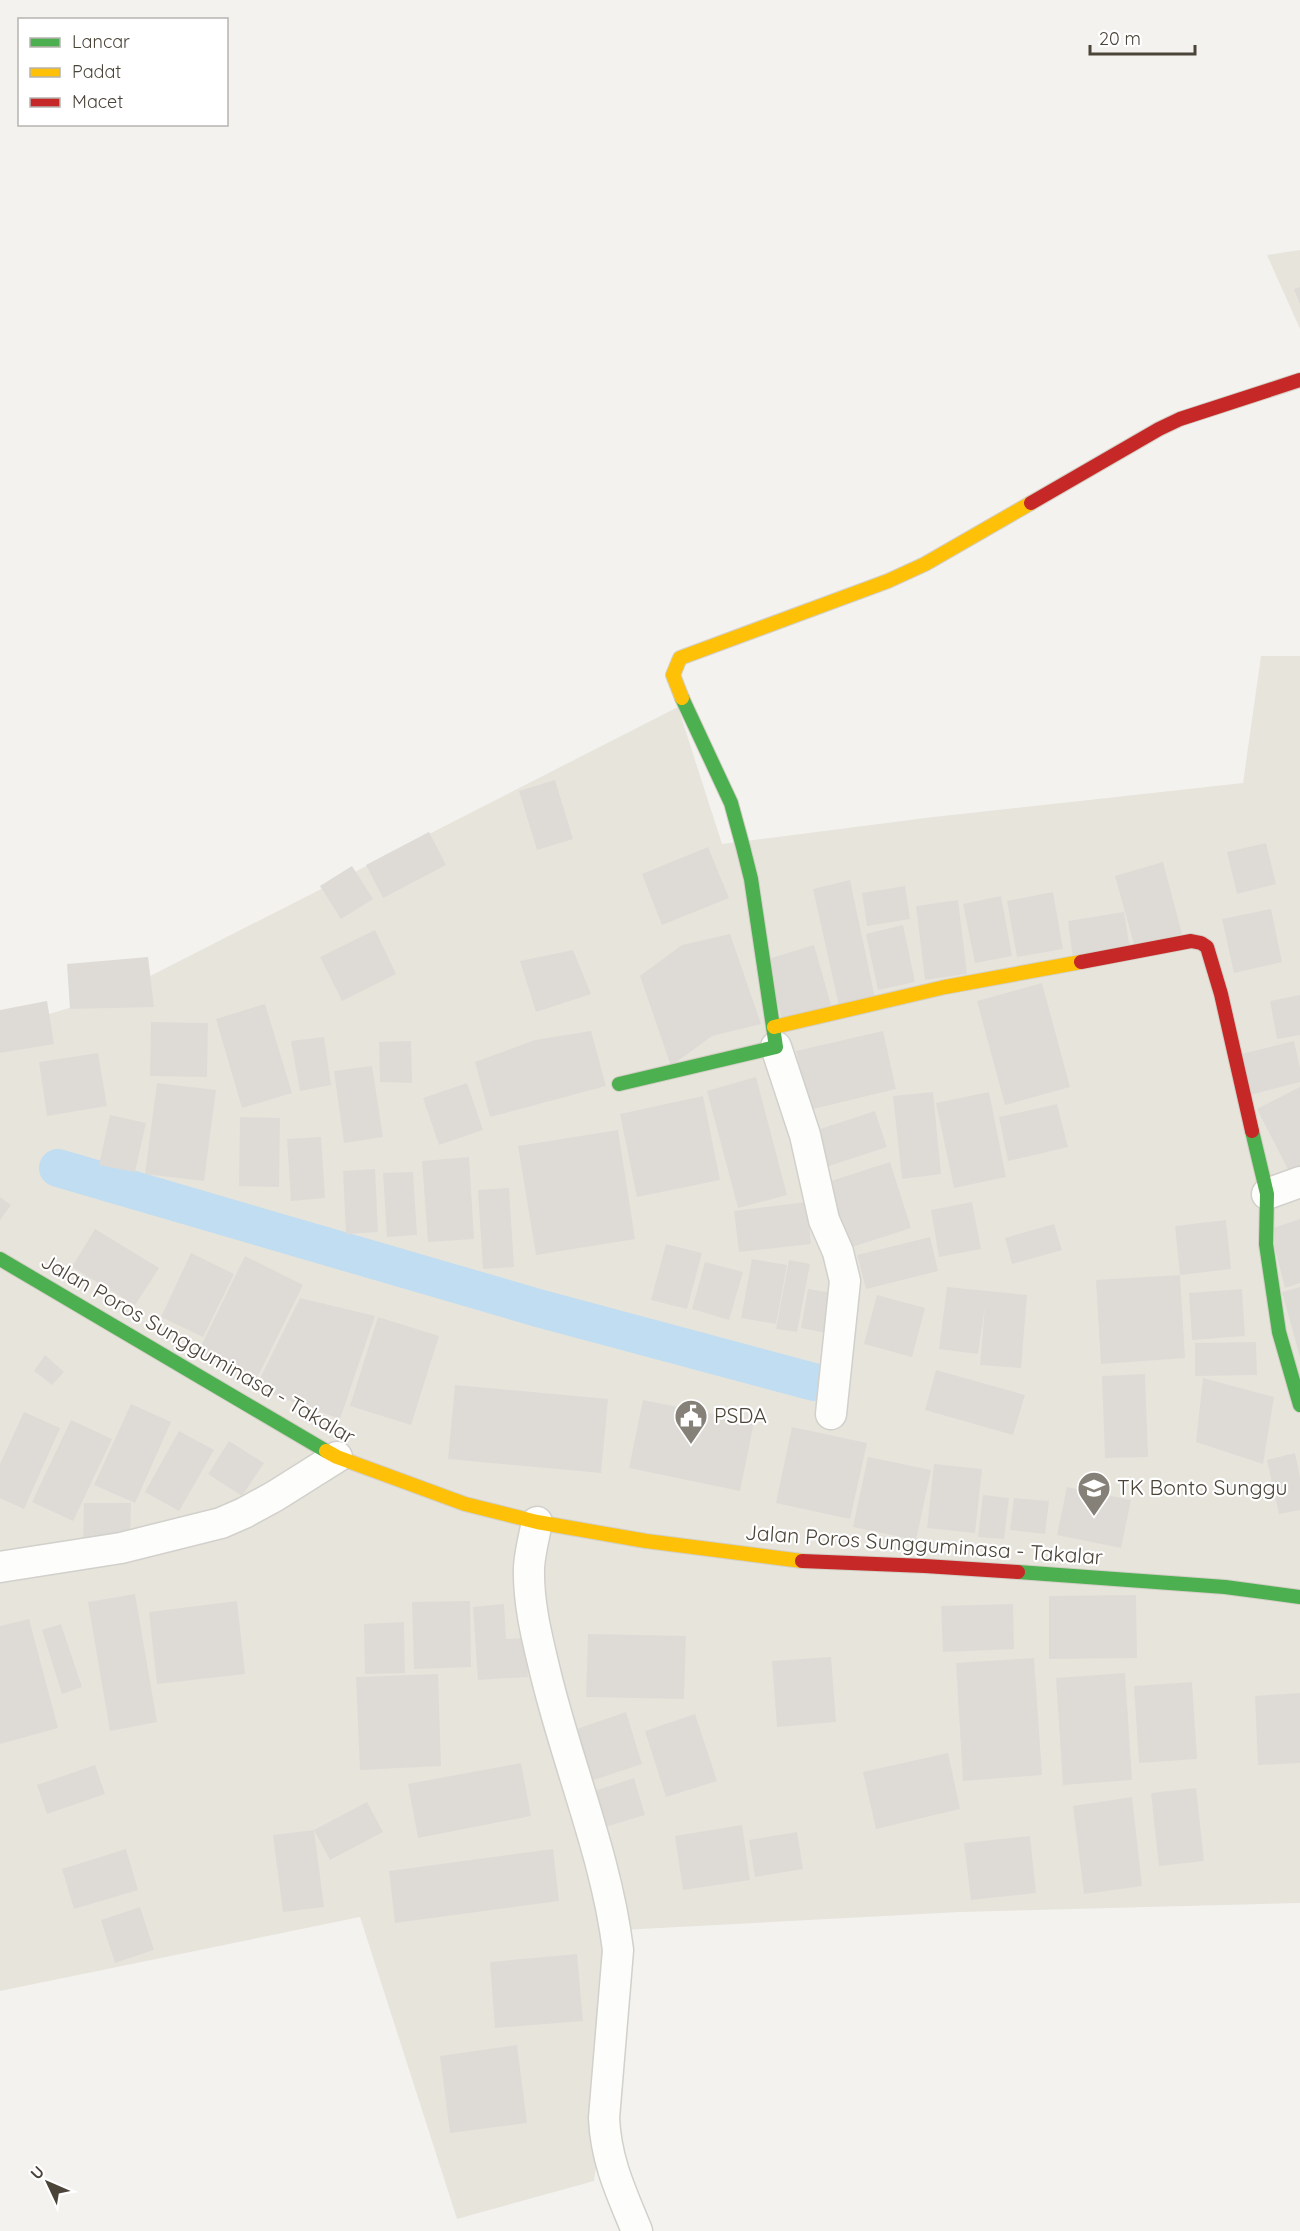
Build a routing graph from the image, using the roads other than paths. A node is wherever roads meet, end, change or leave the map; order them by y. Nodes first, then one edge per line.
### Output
1 (1300, 380) edge
2 (775, 1037) junction
3 (619, 1084) dead end
4 (1300, 1182) edge
5 (1267, 1194) junction
6 (0, 1259) edge
7 (1300, 1405) edge
8 (831, 1414) dead end
9 (338, 1456) junction
10 (537, 1522) junction
11 (0, 1567) edge
12 (1300, 1597) edge
13 (637, 2231) edge

1 - 2 main road
2 - 3 main road
2 - 5 main road
2 - 8 street
4 - 5 street
5 - 7 main road
6 - 9 main road, Jalan Poros Sungguminasa - Takalar
9 - 10 main road, Jalan Poros Sungguminasa - Takalar
9 - 11 street
10 - 12 main road, Jalan Poros Sungguminasa - Takalar
10 - 13 street

